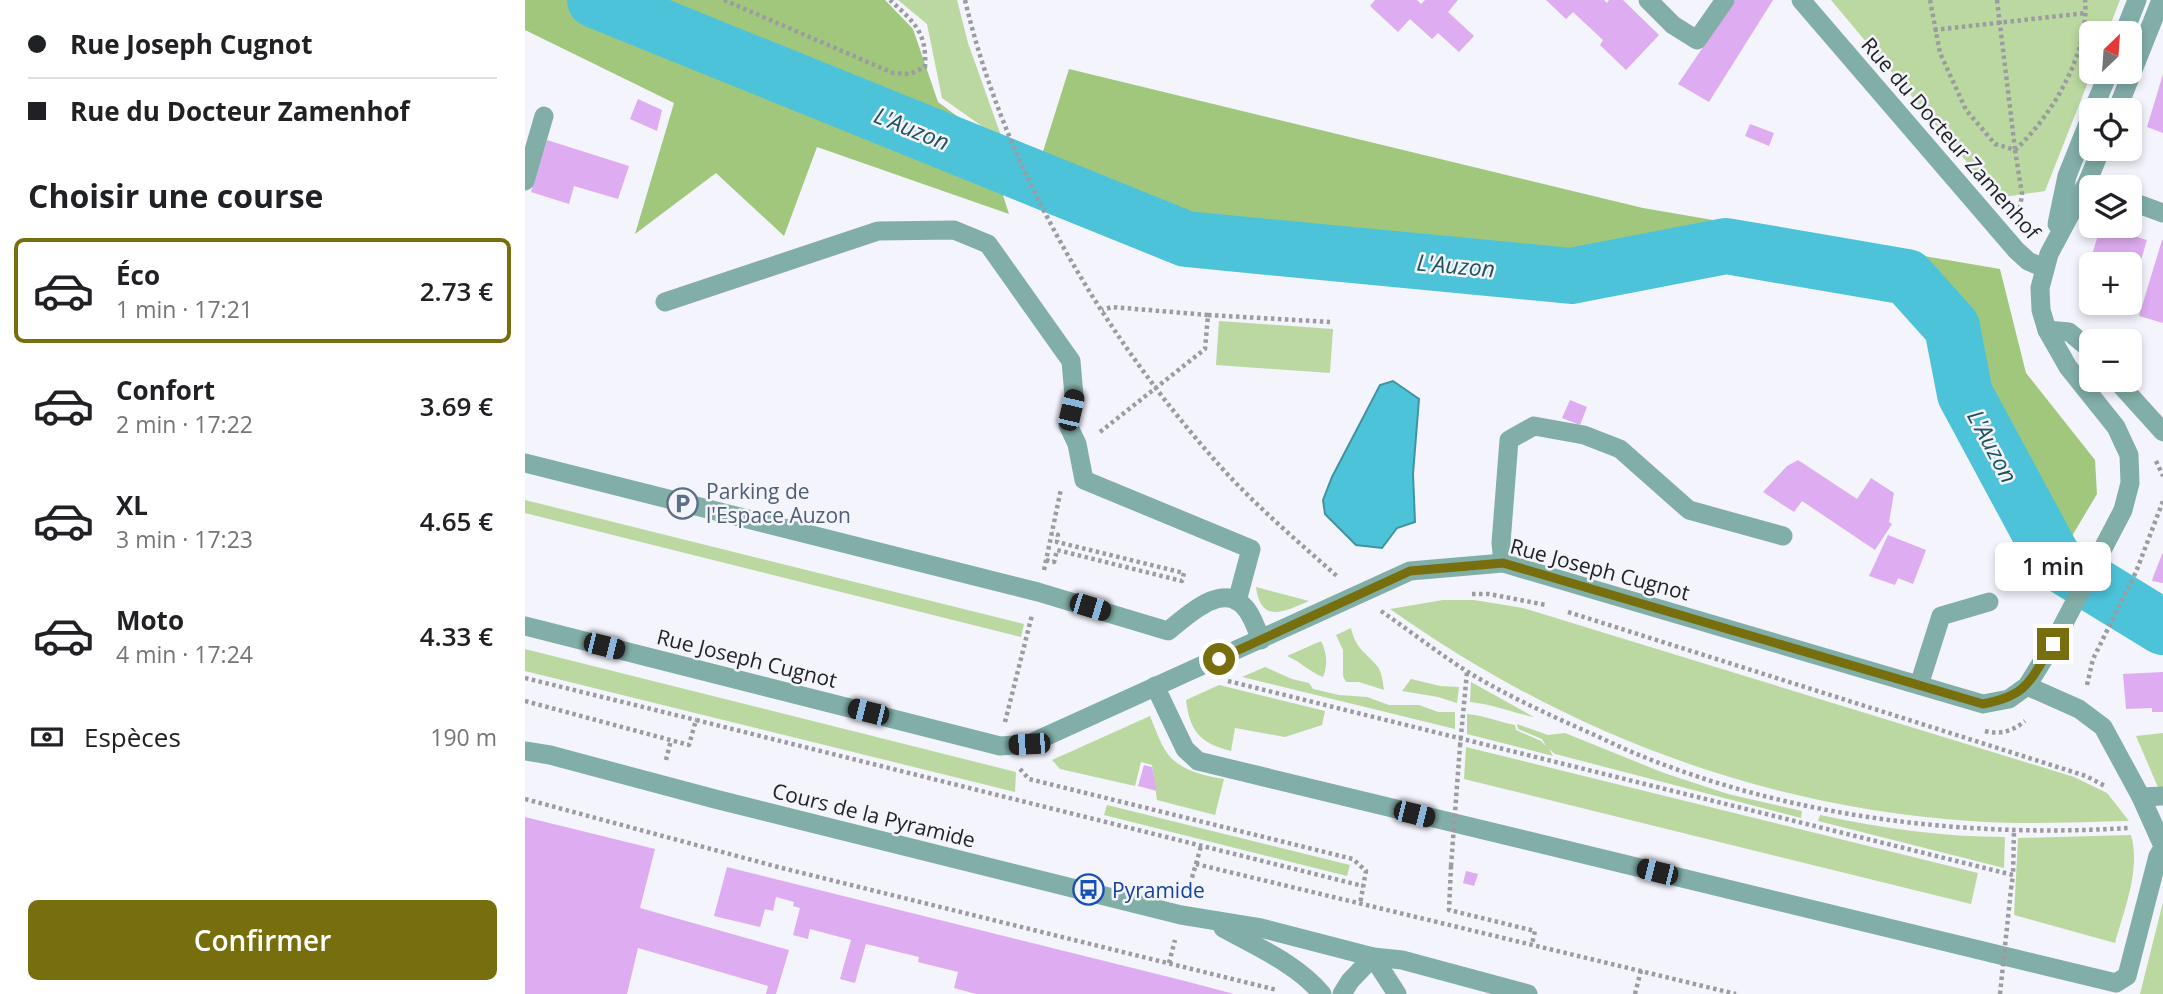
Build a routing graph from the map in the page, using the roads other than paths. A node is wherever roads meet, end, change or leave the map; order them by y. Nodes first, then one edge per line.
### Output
1 (1648, 0) edge
2 (1725, 0) edge
3 (1801, 0) edge
4 (2137, 0) edge
5 (2161, 0) edge
6 (2129, 21) edge
7 (2122, 98) edge
8 (544, 116) dead end
9 (2079, 146) edge
10 (2067, 176) junction
11 (2079, 180) edge
12 (525, 181) edge
13 (2079, 203) edge
14 (2142, 205) edge
15 (2163, 212) edge
16 (2053, 243) junction
17 (2044, 268) junction
18 (666, 302) dead end
19 (2047, 330) junction
20 (2079, 340) edge
21 (2127, 392) edge
22 (2163, 432) edge
23 (525, 463) edge
24 (1783, 536) dead end
25 (1503, 563) junction
26 (1237, 601) junction
27 (1989, 602) dead end
28 (525, 626) edge
29 (1261, 640) junction
30 (1919, 685) junction
31 (1155, 686) junction
32 (2027, 686) junction
33 (525, 751) edge
34 (2163, 796) edge
35 (2141, 797) junction
36 (2163, 847) edge
37 (1213, 922) junction
38 (1373, 957) junction
39 (1322, 994) edge
40 (1342, 994) edge
41 (1397, 994) edge
42 (1528, 994) edge

1 - 2 street
3 - 17 street, Rue du Docteur Zamenhof
4 - 6 street
5 - 7 street
8 - 12 street
9 - 10 street
10 - 11 street
10 - 16 street
13 - 16 street
14 - 15 street
16 - 17 street
17 - 19 street, Rue du Docteur Zamenhof
18 - 26 street
19 - 20 street
19 - 32 street, Rue du Docteur Zamenhof
21 - 22 street
23 - 26 street
24 - 25 street
25 - 29 street, Rue Joseph Cugnot
25 - 30 street, Rue Joseph Cugnot
26 - 29 street
27 - 30 street
28 - 31 street, Rue Joseph Cugnot
29 - 31 street, Rue Joseph Cugnot
30 - 32 street, Rue Joseph Cugnot
31 - 36 street
32 - 35 street
33 - 37 street, Cours de la Pyramide
34 - 35 street
35 - 36 street
37 - 38 street
37 - 39 street
38 - 40 street
38 - 41 street
38 - 42 street

